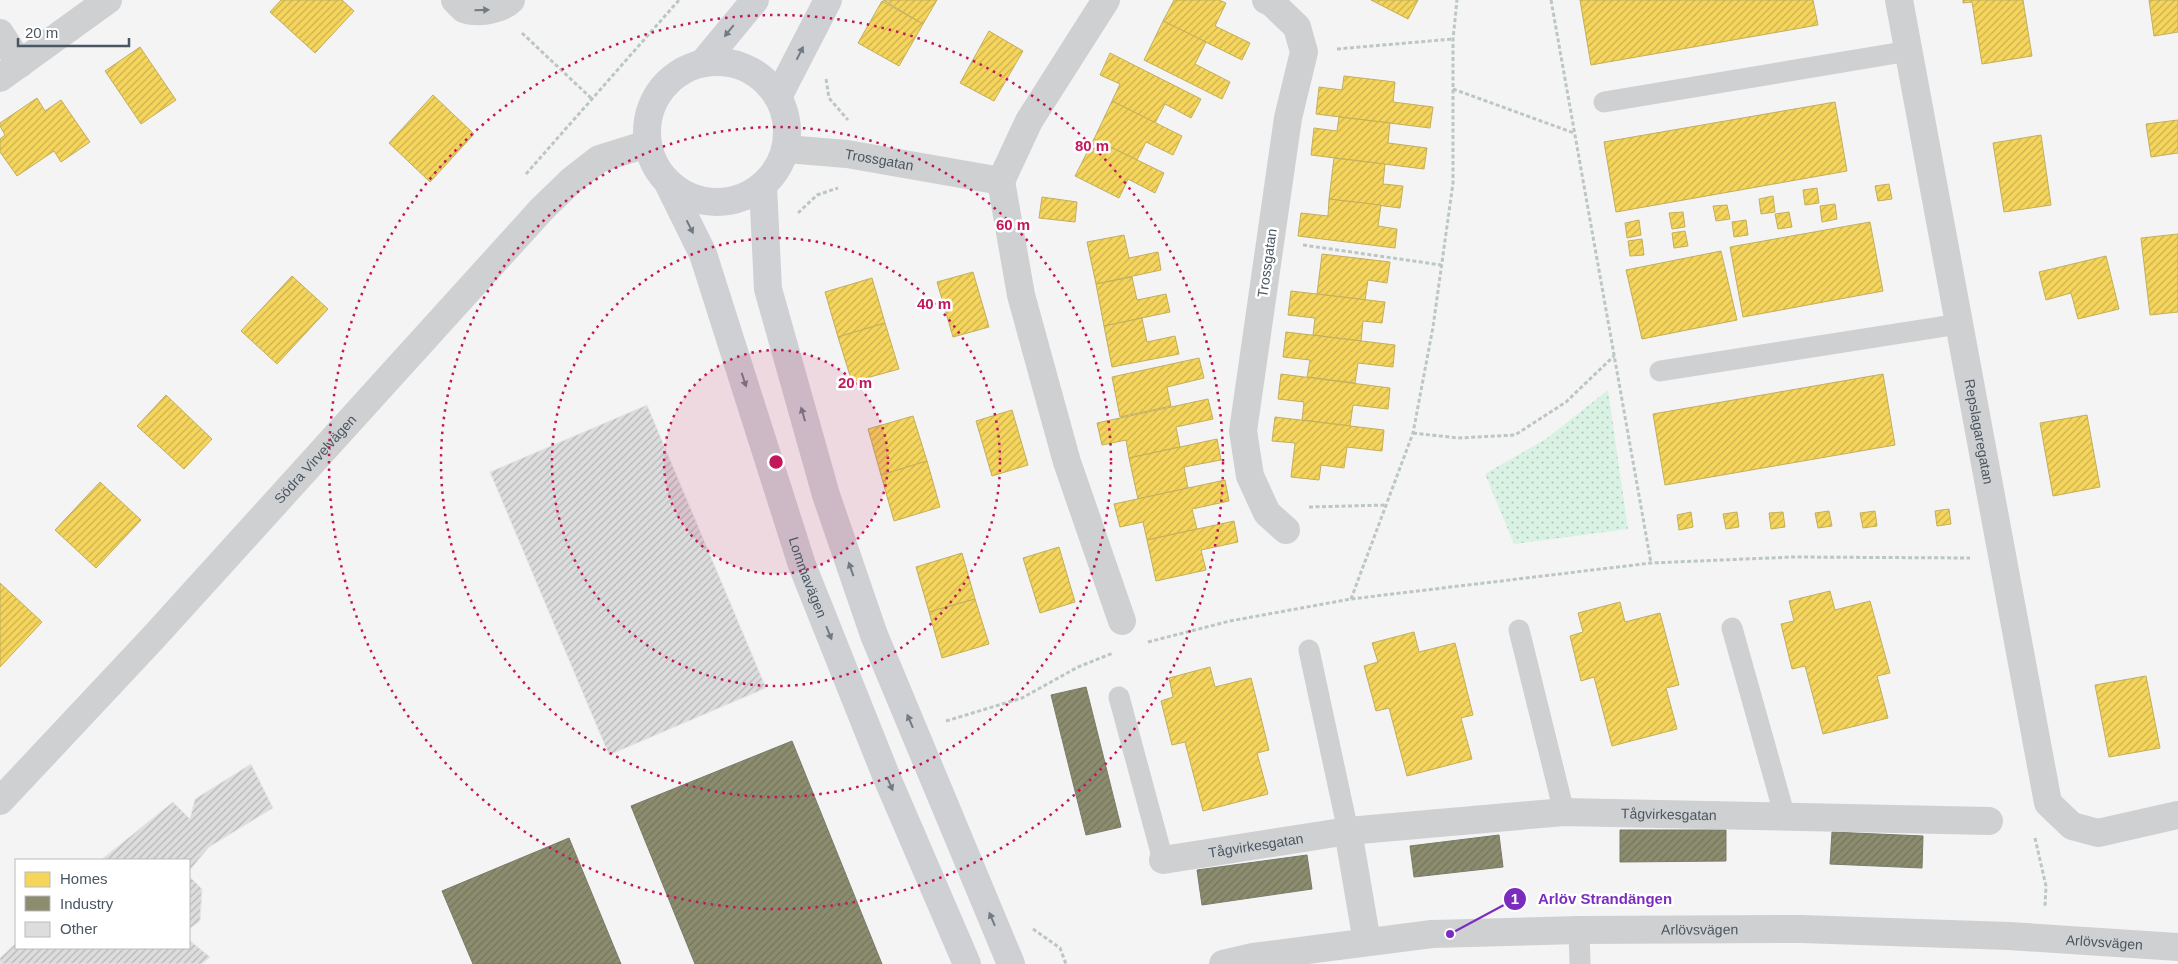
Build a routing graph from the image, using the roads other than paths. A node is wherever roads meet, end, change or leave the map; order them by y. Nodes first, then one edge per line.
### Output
1 (108, 0) edge
2 (455, 0) edge
3 (755, 0) edge
4 (828, 0) edge
5 (1106, 0) edge
6 (1266, 0) edge
7 (1899, 0) edge
8 (503, 4) edge
9 (0, 33) edge
10 (1908, 50) junction
11 (704, 63) junction
12 (10, 71) edge
13 (778, 97) junction
14 (1604, 102) dead end
15 (647, 144) junction
16 (786, 149) junction
17 (1001, 181) junction
18 (668, 183) junction
19 (763, 186) junction
20 (1959, 324) junction
21 (1660, 371) dead end
22 (1276, 522) road end
23 (1122, 622) dead end
24 (1732, 628) dead end
25 (1519, 630) dead end
26 (1308, 650) dead end
27 (1119, 697) dead end
28 (0, 801) edge
29 (1564, 812) junction
30 (2178, 815) edge
31 (1785, 816) junction
32 (1989, 820) dead end
33 (1348, 831) junction
34 (1163, 860) joint
35 (1579, 930) junction
36 (1367, 942) junction
37 (2178, 947) edge
38 (1234, 963) edge
39 (967, 964) edge
40 (1011, 964) edge
41 (1580, 964) edge

1 - 12 street
2 -> 8 street
3 -> 11 street, Lommavägen
13 -> 4 street
5 - 17 street
6 - 22 street, Trossgatan
7 - 10 street, Repslagaregatan
9 - 12 street
10 - 14 lane
10 - 20 street, Repslagaregatan
11 - 13 street, Lommavägen
11 - 15 street, Lommavägen
13 - 16 street, Lommavägen
15 - 18 street, Lommavägen
15 - 28 street, Södra Virvelvägen
16 - 17 street, Trossgatan
16 - 19 street, Lommavägen
17 - 23 street
18 - 19 street, Lommavägen
18 -> 39 street, Lommavägen
40 -> 19 street
20 - 21 lane
20 - 30 street, Repslagaregatan
24 - 31 lane
25 - 29 lane
26 - 33 lane
27 - 34 lane
29 - 31 street, Tågvirkesgatan
29 - 33 street, Tågvirkesgatan
31 - 32 street, Tågvirkesgatan
33 - 34 street, Tågvirkesgatan
33 - 36 street
35 - 36 street, Arlövsvägen
35 - 37 street, Arlövsvägen
35 - 41 lane
36 - 38 street, Arlövsvägen

